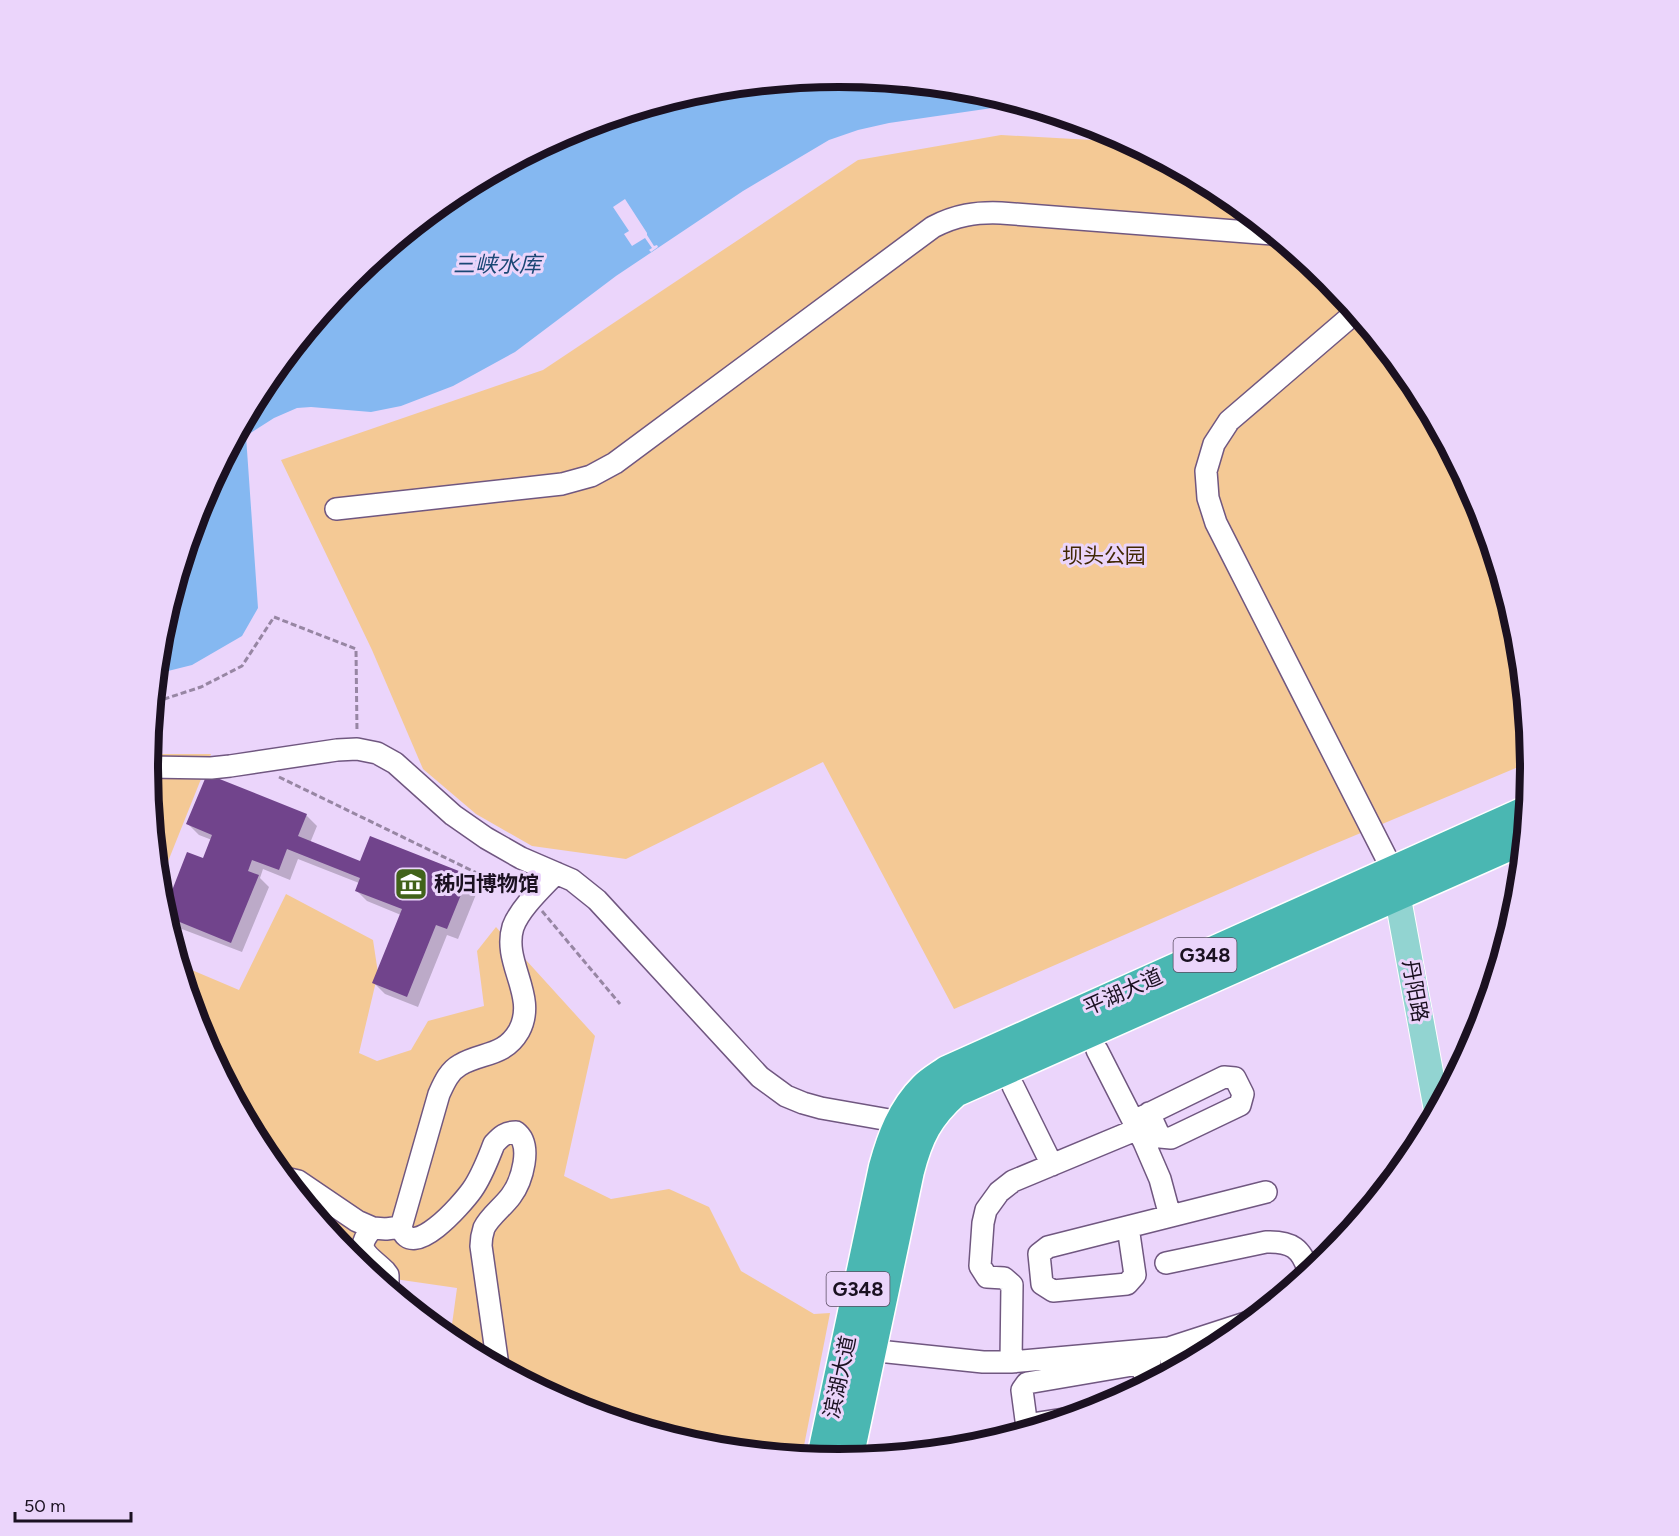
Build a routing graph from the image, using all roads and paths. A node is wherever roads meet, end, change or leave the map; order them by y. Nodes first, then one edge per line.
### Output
1 (1260, 233) edge
2 (1350, 317) edge
3 (336, 509) dead end
4 (162, 699) edge
5 (357, 749) junction
6 (158, 767) edge
7 (274, 775) dead end
8 (1519, 815) edge
9 (1516, 842) edge
10 (556, 873) junction
11 (1395, 883) junction
12 (532, 900) junction
13 (620, 1005) dead end
14 (1097, 1050) dead end
15 (1013, 1086) dead end
16 (1435, 1098) edge
17 (1140, 1121) junction
18 (912, 1124) junction
19 (1052, 1165) junction
20 (298, 1181) edge
21 (1266, 1192) dead end
22 (1170, 1216) junction
23 (401, 1227) junction
24 (1128, 1227) junction
25 (373, 1228) junction
26 (1166, 1263) dead end
27 (1306, 1264) edge
28 (388, 1278) edge
29 (1201, 1345) edge
30 (858, 1349) junction
31 (497, 1357) edge
32 (1171, 1359) edge
33 (1011, 1362) junction
34 (1142, 1363) junction
35 (1145, 1377) edge
36 (1029, 1422) edge
37 (825, 1449) edge
38 (849, 1449) edge

1 - 3 street
2 - 11 street
4 - 5 path
5 - 6 street
5 - 10 street
7 - 12 path
8 - 11 highway, 平湖大道 / G348
9 - 11 highway, 平湖大道 / G348
10 - 12 street
10 - 18 street
11 - 16 main road, 丹阳路
11 - 18 highway, 平湖大道 / G348
12 - 13 path
12 - 23 street
14 - 17 street
15 - 19 street
17 - 19 street
17 - 22 street
18 - 30 highway, 滨湖大道 / G348
19 - 33 street
20 - 25 street
21 - 22 street
22 - 24 street
23 - 25 street
23 - 31 street
24 - 24 street
25 - 28 street
26 - 27 street
29 - 32 street
30 - 33 street
30 - 37 highway, 滨湖大道 / G348
30 - 38 highway, 滨湖大道 / G348
32 - 33 street
32 - 34 street
34 - 35 street
34 - 36 street

